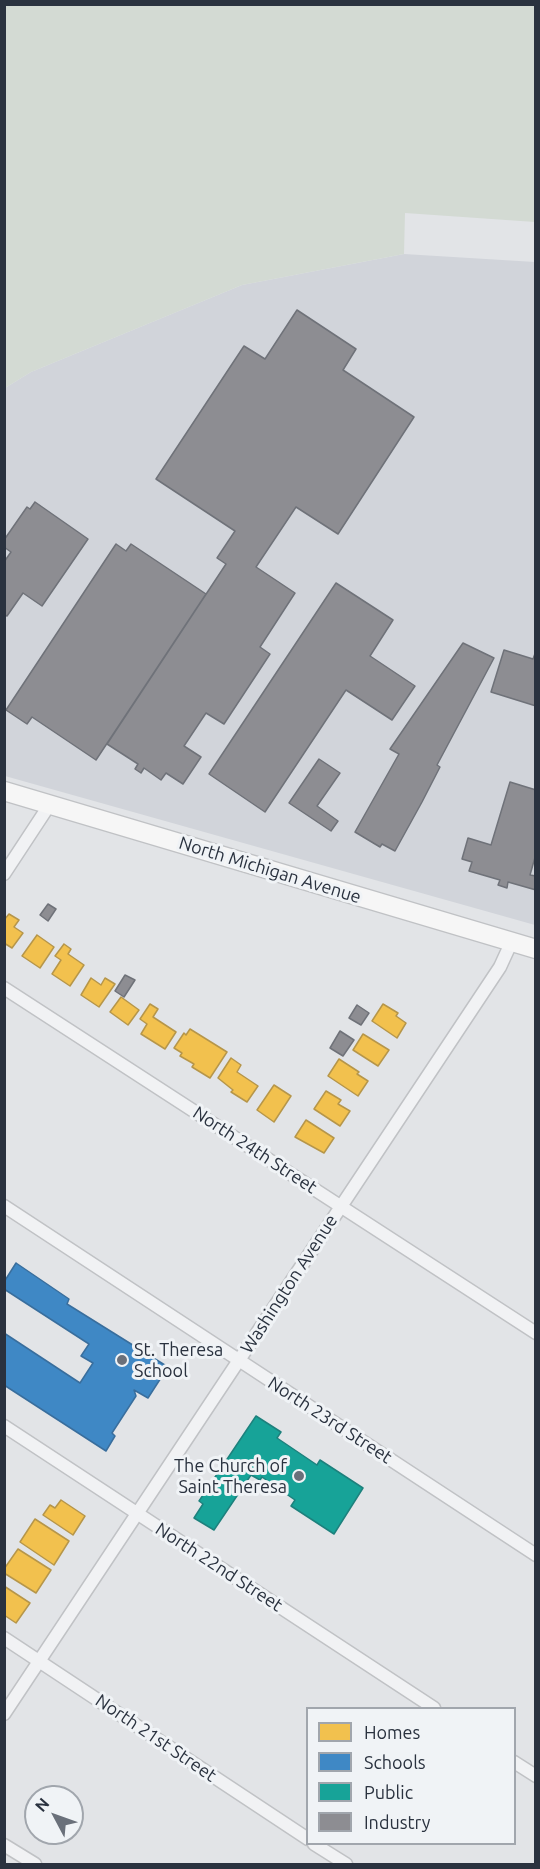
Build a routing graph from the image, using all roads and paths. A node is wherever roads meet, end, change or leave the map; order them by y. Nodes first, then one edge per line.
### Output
1 (4, 790) edge
2 (50, 804) junction
3 (4, 874) edge
4 (511, 943) junction
5 (536, 950) edge
6 (4, 988) edge
7 (4, 1206) edge
8 (340, 1206) junction
9 (536, 1333) edge
10 (239, 1360) junction
11 (4, 1426) edge
12 (138, 1514) junction
13 (536, 1556) edge
14 (4, 1638) edge
15 (40, 1661) junction
16 (432, 1707) edge
17 (4, 1714) edge
18 (516, 1763) edge
19 (536, 1776) edge
20 (306, 1838) edge
21 (4, 1845) edge
22 (316, 1845) edge
23 (35, 1864) edge
24 (346, 1864) edge

1 - 2 street, North Michigan Avenue
2 - 3 street
2 - 4 street, North Michigan Avenue
4 - 5 street, North Michigan Avenue
4 - 8 street, Washington Avenue
6 - 8 street, North 24th Street
7 - 10 street, North 23rd Street
8 - 9 street, North 24th Street
8 - 10 street, Washington Avenue
10 - 12 street, Washington Avenue
10 - 13 street, North 23rd Street
11 - 12 street, North 22nd Street
12 - 15 street, Washington Avenue
12 - 16 street, North 22nd Street
14 - 15 street, North 21st Street
15 - 17 street, Washington Avenue
15 - 20 street, North 21st Street
18 - 19 street
21 - 23 street
22 - 24 street

